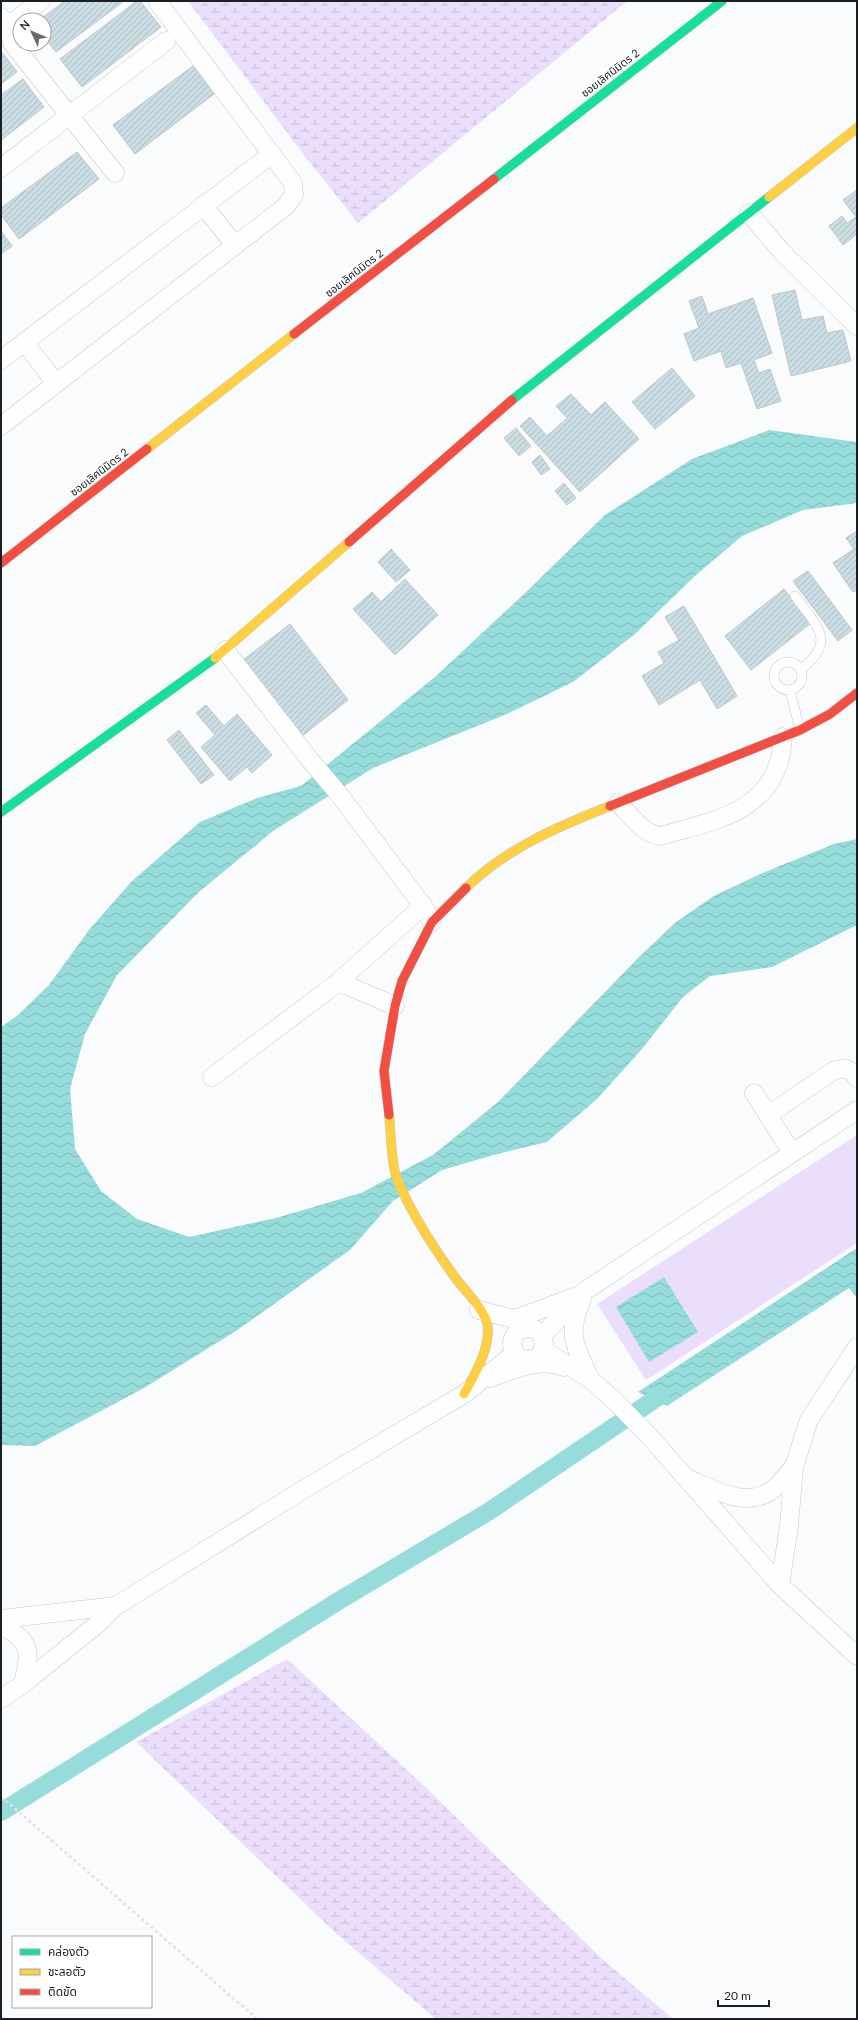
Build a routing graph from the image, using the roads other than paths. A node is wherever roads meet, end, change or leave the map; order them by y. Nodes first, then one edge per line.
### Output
1 (41, 1) edge
2 (157, 1) edge
3 (722, 1) edge
4 (4, 31) edge
5 (166, 41) dead end
6 (70, 115) junction
7 (857, 128) edge
8 (272, 154) junction
9 (1, 168) edge
10 (115, 173) dead end
11 (203, 205) junction
12 (749, 213) junction
13 (235, 245) junction
14 (857, 326) edge
15 (24, 342) junction
16 (1, 360) edge
17 (56, 384) junction
18 (1, 426) edge
19 (1, 563) edge
20 (794, 596) dead end
21 (225, 650) junction
22 (801, 669) junction
23 (790, 690) junction
24 (857, 693) edge
25 (791, 733) junction
26 (618, 802) junction
27 (1, 812) edge
28 (423, 906) junction
29 (432, 922) junction
30 (336, 984) junction
31 (395, 1006) junction
32 (212, 1077) dead end
33 (857, 1078) edge
34 (754, 1093) dead end
35 (857, 1110) edge
36 (768, 1115) junction
37 (792, 1153) junction
38 (583, 1293) junction
39 (482, 1314) junction
40 (542, 1343) junction
41 (514, 1346) junction
42 (857, 1347) edge
43 (585, 1376) junction
44 (481, 1380) junction
45 (464, 1394) junction
46 (794, 1467) junction
47 (685, 1478) junction
48 (780, 1585) junction
49 (116, 1606) junction
50 (1, 1619) edge
51 (1, 1626) edge
52 (857, 1656) edge
53 (23, 1684) junction
54 (1, 1699) edge

1 - 4 street
2 - 8 street
3 - 19 street, ซอยเลิศนิมิตร 2
4 - 6 street
5 - 6 street
6 - 9 street
6 - 10 street
7 - 12 street
8 - 11 street
8 - 13 street
11 - 13 street
11 - 15 street
12 - 14 street
12 - 21 street
13 - 17 street
15 - 16 street
15 - 17 street
17 - 18 street
20 - 22 lane
21 - 27 street
21 - 28 street
22 - 23 lane
22 - 23 lane
23 - 25 lane
24 - 25 street
25 - 26 street
25 - 26 street
26 - 29 street
28 - 29 street
28 - 30 street
29 - 31 street
30 - 31 street
30 - 32 street
31 - 39 street
33 - 36 street
34 - 36 street
35 - 37 street
36 - 37 street
37 - 38 street
38 - 39 street
38 - 40 street
38 - 43 street
39 - 41 street
39 - 45 street
40 - 41 street
40 - 41 street
40 - 43 street
41 - 44 street
42 - 46 street
43 - 44 street
43 - 47 street
44 - 45 street
45 - 49 street
46 - 47 street
46 - 48 street
47 - 48 street
48 - 52 street
49 - 50 street
49 - 53 street
51 - 53 street
53 - 54 street

